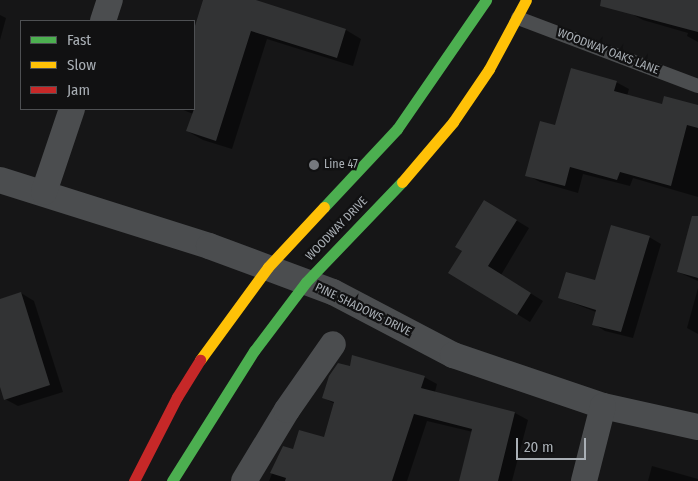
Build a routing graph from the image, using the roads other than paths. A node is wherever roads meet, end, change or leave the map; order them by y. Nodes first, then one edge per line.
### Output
1 (110, 0) edge
2 (486, 0) edge
3 (526, 0) edge
4 (518, 18) junction
5 (103, 20) edge
6 (698, 86) edge
7 (72, 110) edge
8 (363, 164) junction
9 (0, 180) edge
10 (360, 183) dead end
11 (44, 192) junction
12 (268, 267) junction
13 (305, 275) junction
14 (333, 344) dead end
15 (603, 406) junction
16 (698, 428) edge
17 (134, 481) edge
18 (172, 481) edge
19 (244, 481) edge
20 (584, 481) edge

1 - 5 street
2 - 8 main road, WOODWAY DRIVE
3 - 4 main road, WOODWAY DRIVE
4 - 6 lane, WOODWAY OAKS LANE
4 - 13 main road, WOODWAY DRIVE
7 - 11 street
8 - 10 main road
8 - 12 main road, WOODWAY DRIVE
9 - 11 street, PINE SHADOWS DRIVE
11 - 12 street, PINE SHADOWS DRIVE
12 - 13 street, PINE SHADOWS DRIVE
12 - 17 main road, WOODWAY DRIVE
13 - 15 street, PINE SHADOWS DRIVE
13 - 18 main road, WOODWAY DRIVE
14 - 19 street
15 - 16 street, PINE SHADOWS DRIVE
15 - 20 street

